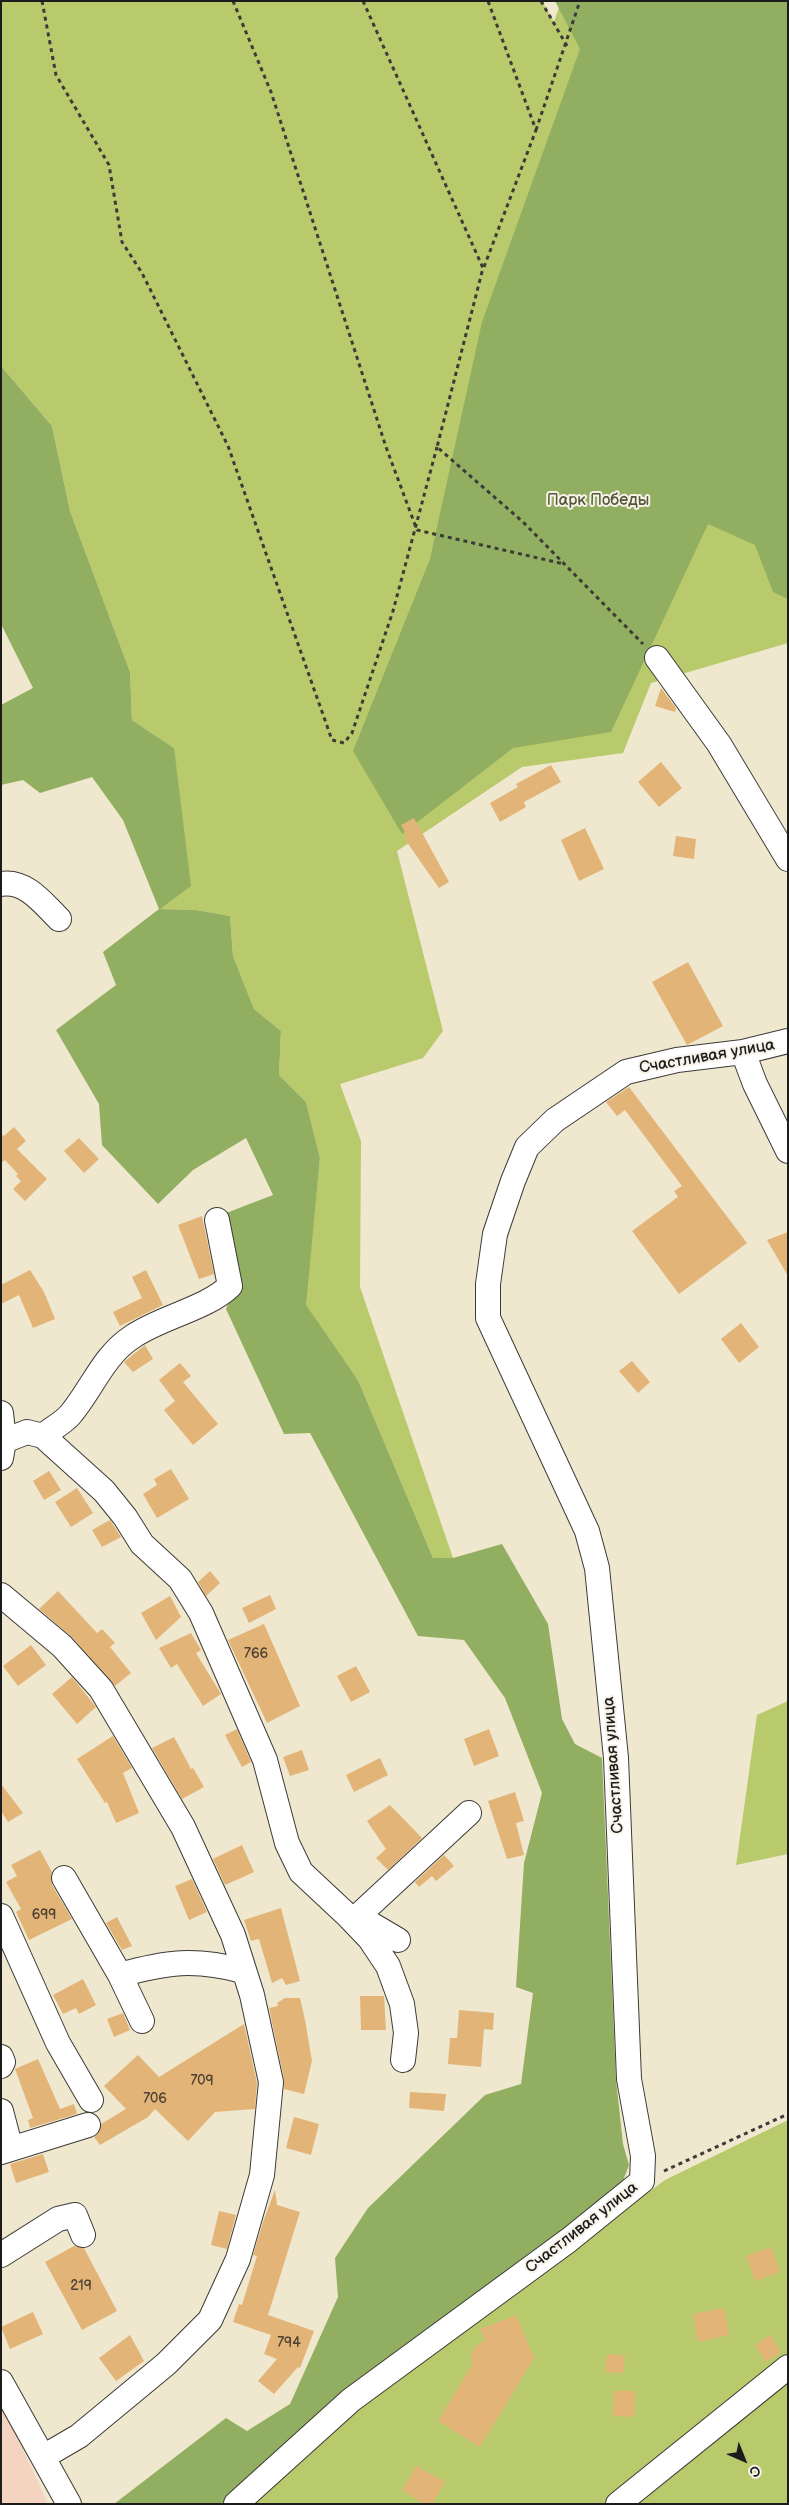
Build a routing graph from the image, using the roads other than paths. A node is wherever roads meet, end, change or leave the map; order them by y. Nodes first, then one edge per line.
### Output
1 (656, 658) road end
2 (788, 859) edge
3 (1, 884) edge
4 (59, 919) dead end
5 (788, 1042) edge
6 (743, 1052) junction
7 (788, 1151) edge
8 (217, 1220) dead end
9 (1, 1413) edge
10 (43, 1436) junction
11 (3, 1450) edge
12 (1, 1596) edge
13 (469, 1814) dead end
14 (64, 1878) dead end
15 (353, 1915) junction
16 (1, 1916) edge
17 (398, 1940) dead end
18 (243, 1970) junction
19 (120, 1974) junction
20 (142, 2021) dead end
21 (1, 2057) edge
22 (402, 2060) dead end
23 (1, 2066) edge
24 (91, 2100) dead end
25 (1, 2111) edge
26 (88, 2125) dead end
27 (6, 2151) edge
28 (83, 2235) dead end
29 (1, 2255) edge
30 (788, 2367) edge
31 (1, 2382) edge
32 (43, 2457) junction
33 (68, 2504) edge
34 (236, 2504) edge
35 (618, 2504) edge

1 - 2 street
3 - 4 street
5 - 6 street, Счастливая улица
6 - 7 street
6 - 34 street, Счастливая улица
8 - 10 street
9 - 11 street
10 - 11 street
10 - 15 street
12 - 18 street
13 - 15 street
14 - 19 street
15 - 17 street
15 - 22 street
16 - 24 street
18 - 19 street
18 - 32 street
19 - 20 street
21 - 23 street
25 - 27 street
26 - 27 street
28 - 29 street
30 - 35 street
31 - 32 street
32 - 33 street

